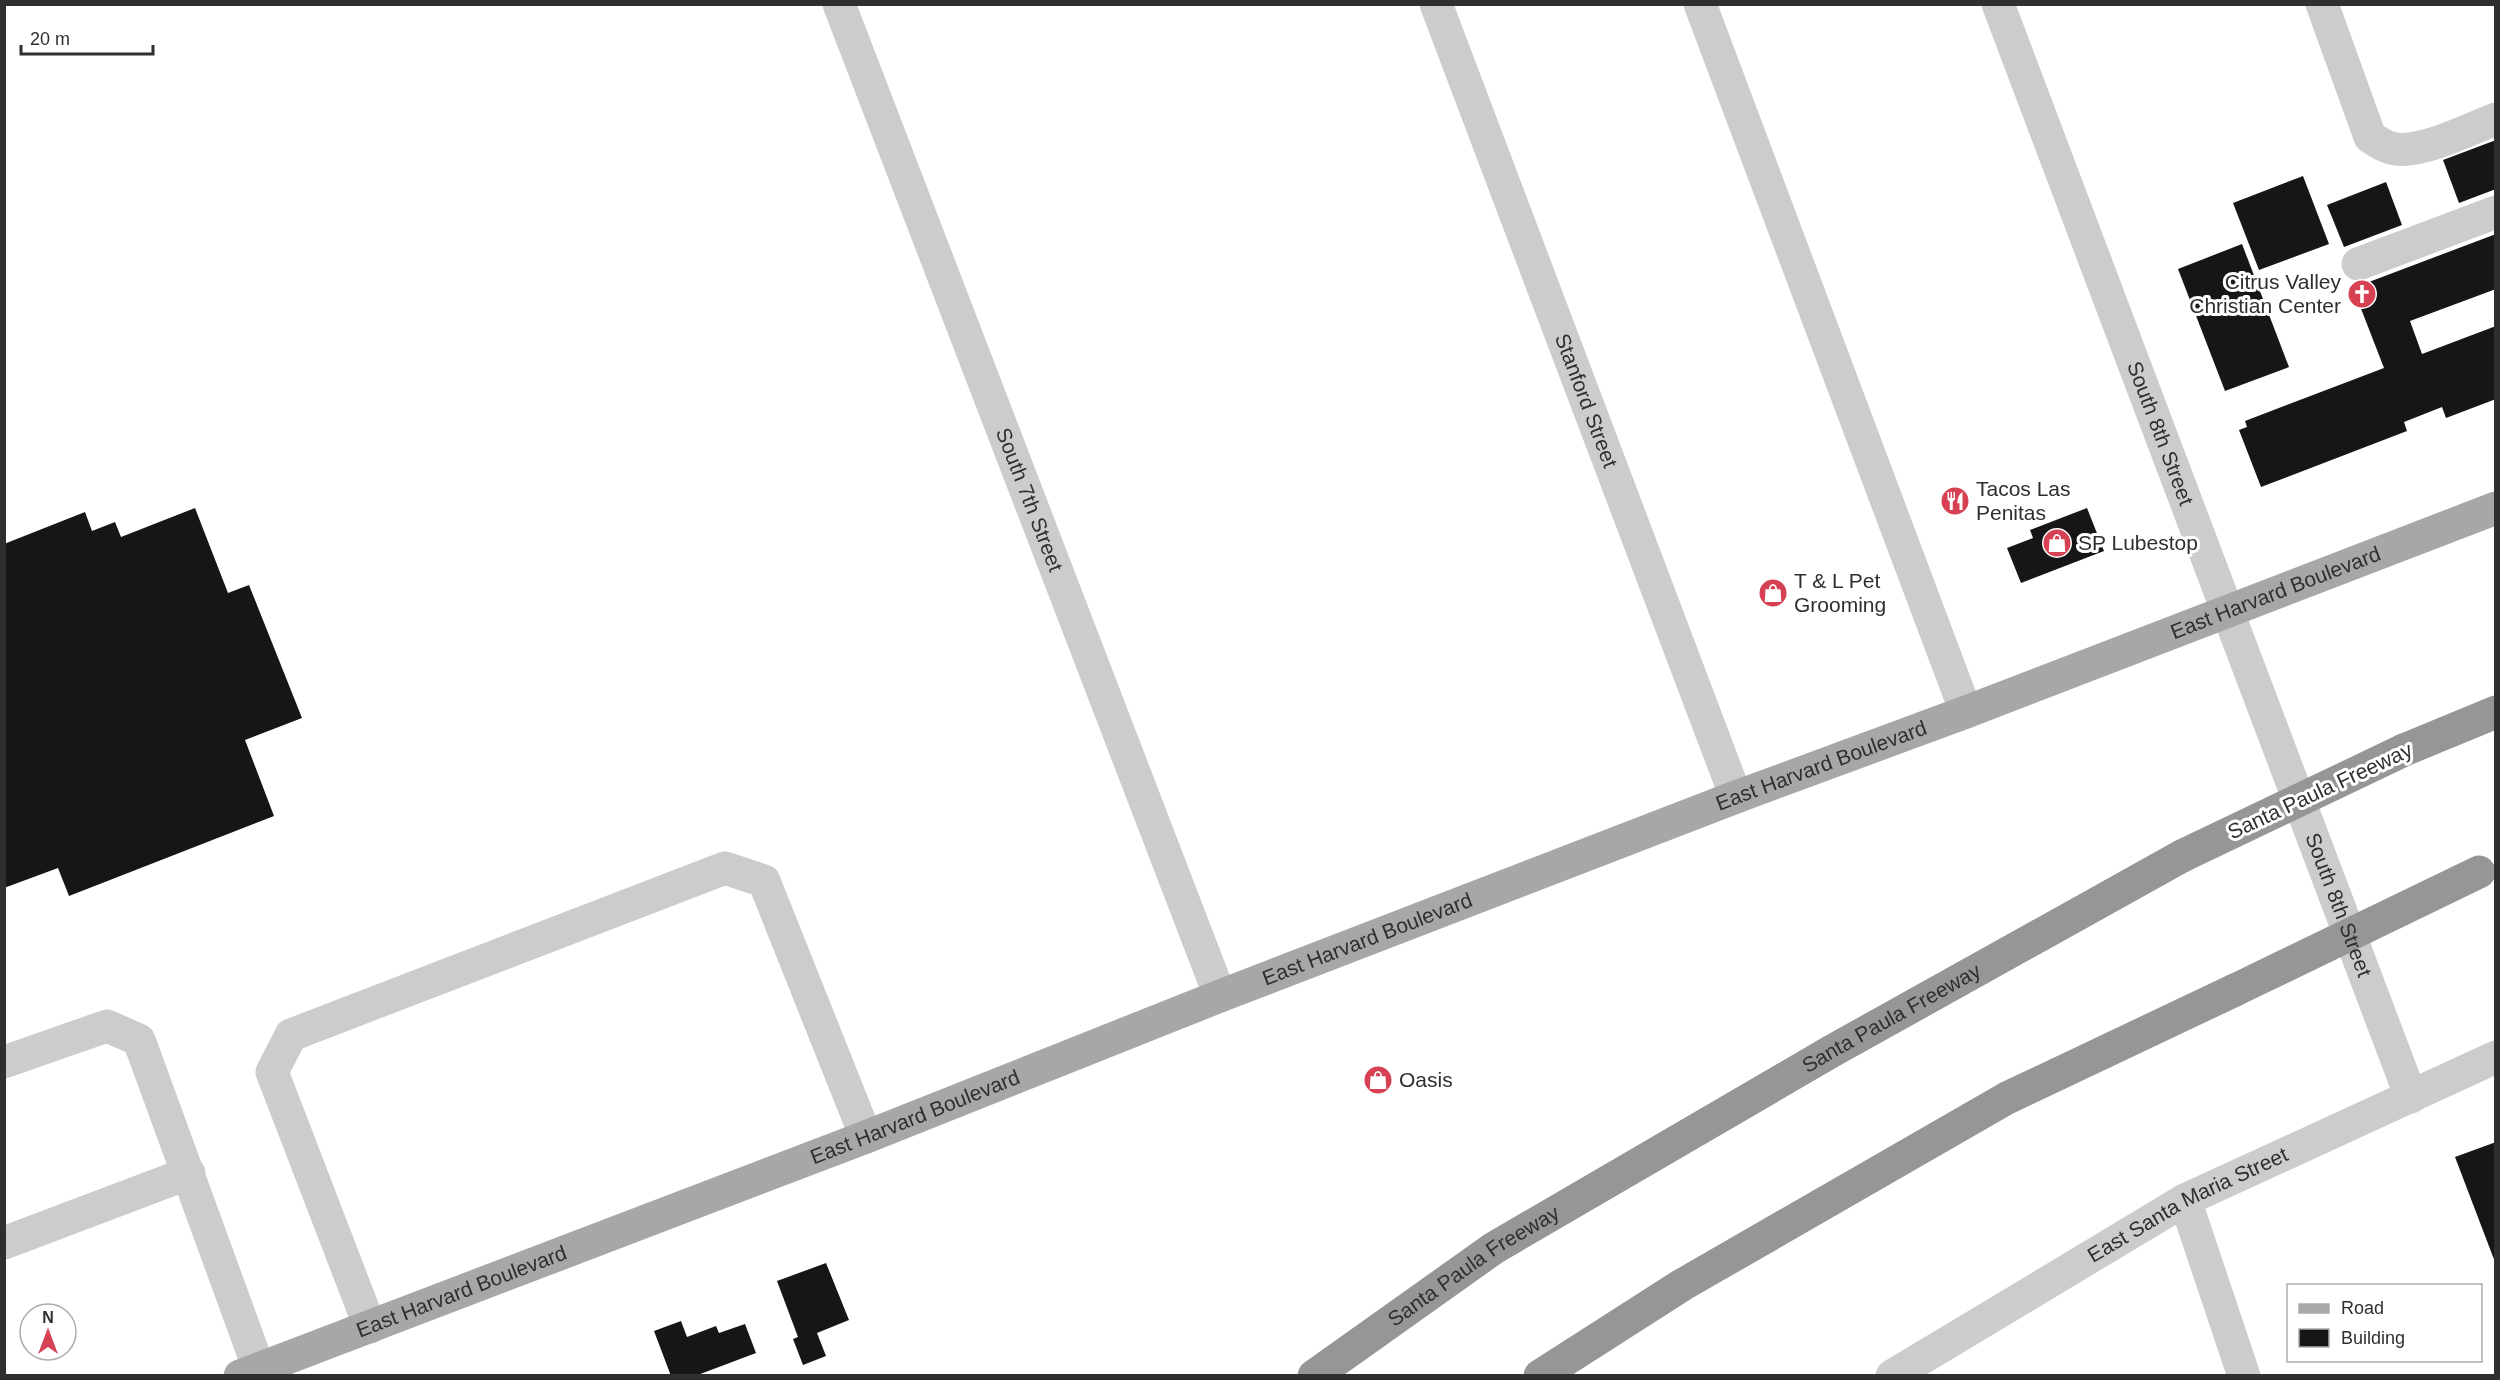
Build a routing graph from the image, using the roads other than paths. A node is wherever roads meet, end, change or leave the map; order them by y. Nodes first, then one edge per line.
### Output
1 (839, 4) edge
2 (1436, 4) edge
3 (1700, 4) edge
4 (1998, 4) edge
5 (2322, 4) edge
6 (2496, 119) edge
7 (2496, 212) edge
8 (2358, 264) dead end
9 (2496, 508) edge
10 (2228, 609) junction
11 (1966, 712) junction
12 (2496, 712) edge
13 (1736, 797) junction
14 (2487, 868) edge
15 (1220, 996) junction
16 (2496, 1058) edge
17 (4, 1062) edge
18 (2411, 1097) junction
19 (866, 1137) junction
20 (189, 1173) junction
21 (2185, 1200) junction
22 (4, 1243) edge
23 (370, 1327) junction
24 (249, 1372) edge
25 (1314, 1376) edge
26 (1540, 1376) edge
27 (1892, 1376) edge
28 (2244, 1376) edge

1 - 15 street, South 7th Street
2 - 13 street, Stanford Street
3 - 11 street
4 - 10 street, South 8th Street
5 - 6 street
7 - 8 street
9 - 10 main road, East Harvard Boulevard
10 - 11 main road, East Harvard Boulevard
10 - 18 street, South 8th Street
11 - 13 main road, East Harvard Boulevard
12 - 25 highway, Santa Paula Freeway, bridge
13 - 15 main road, East Harvard Boulevard
14 - 26 highway, bridge
15 - 19 main road, East Harvard Boulevard
16 - 18 street, East Santa Maria Street
17 - 20 street
18 - 21 street, East Santa Maria Street
19 - 23 main road, East Harvard Boulevard
19 - 23 street
20 - 22 street
20 - 24 street
21 - 27 street, East Santa Maria Street
21 - 28 street
23 - 24 main road, East Harvard Boulevard

